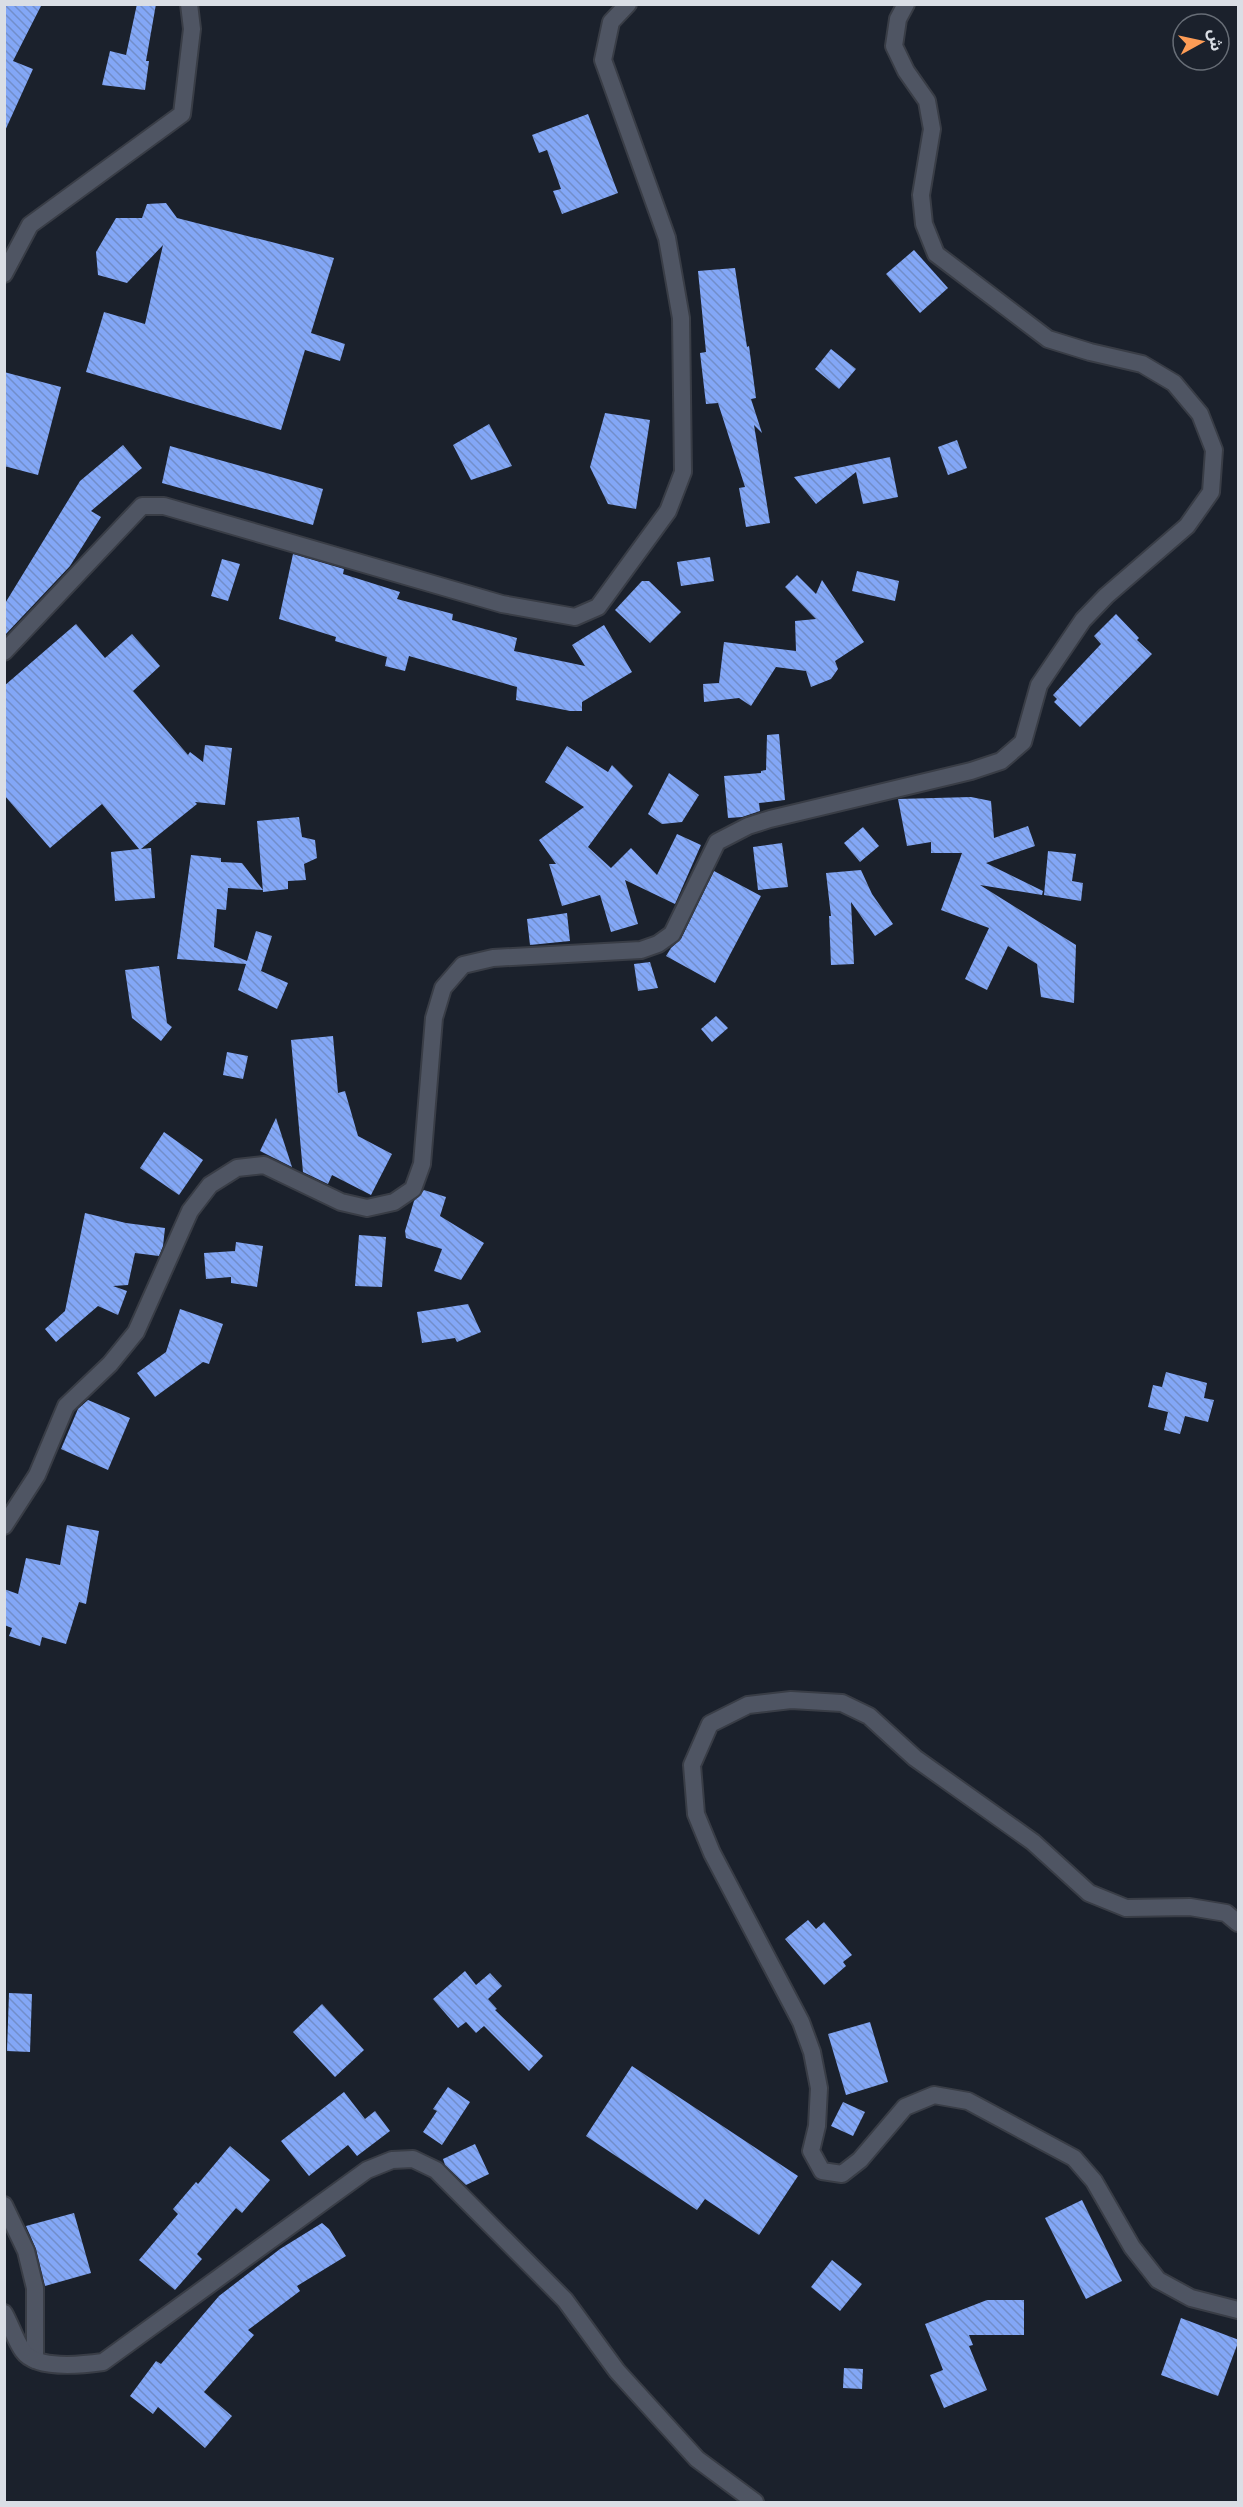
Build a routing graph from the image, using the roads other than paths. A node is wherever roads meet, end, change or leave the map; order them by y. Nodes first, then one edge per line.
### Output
1 (189, 4) edge
2 (628, 4) edge
3 (906, 4) edge
4 (4, 274) edge
5 (4, 652) edge
6 (4, 1526) edge
7 (1239, 1923) edge
8 (4, 2205) edge
9 (1239, 2310) edge
10 (4, 2313) edge
11 (35, 2361) junction
12 (755, 2502) edge

1 - 4 street
2 - 5 street
3 - 6 street
7 - 9 street
8 - 11 street
10 - 11 street
11 - 12 street

